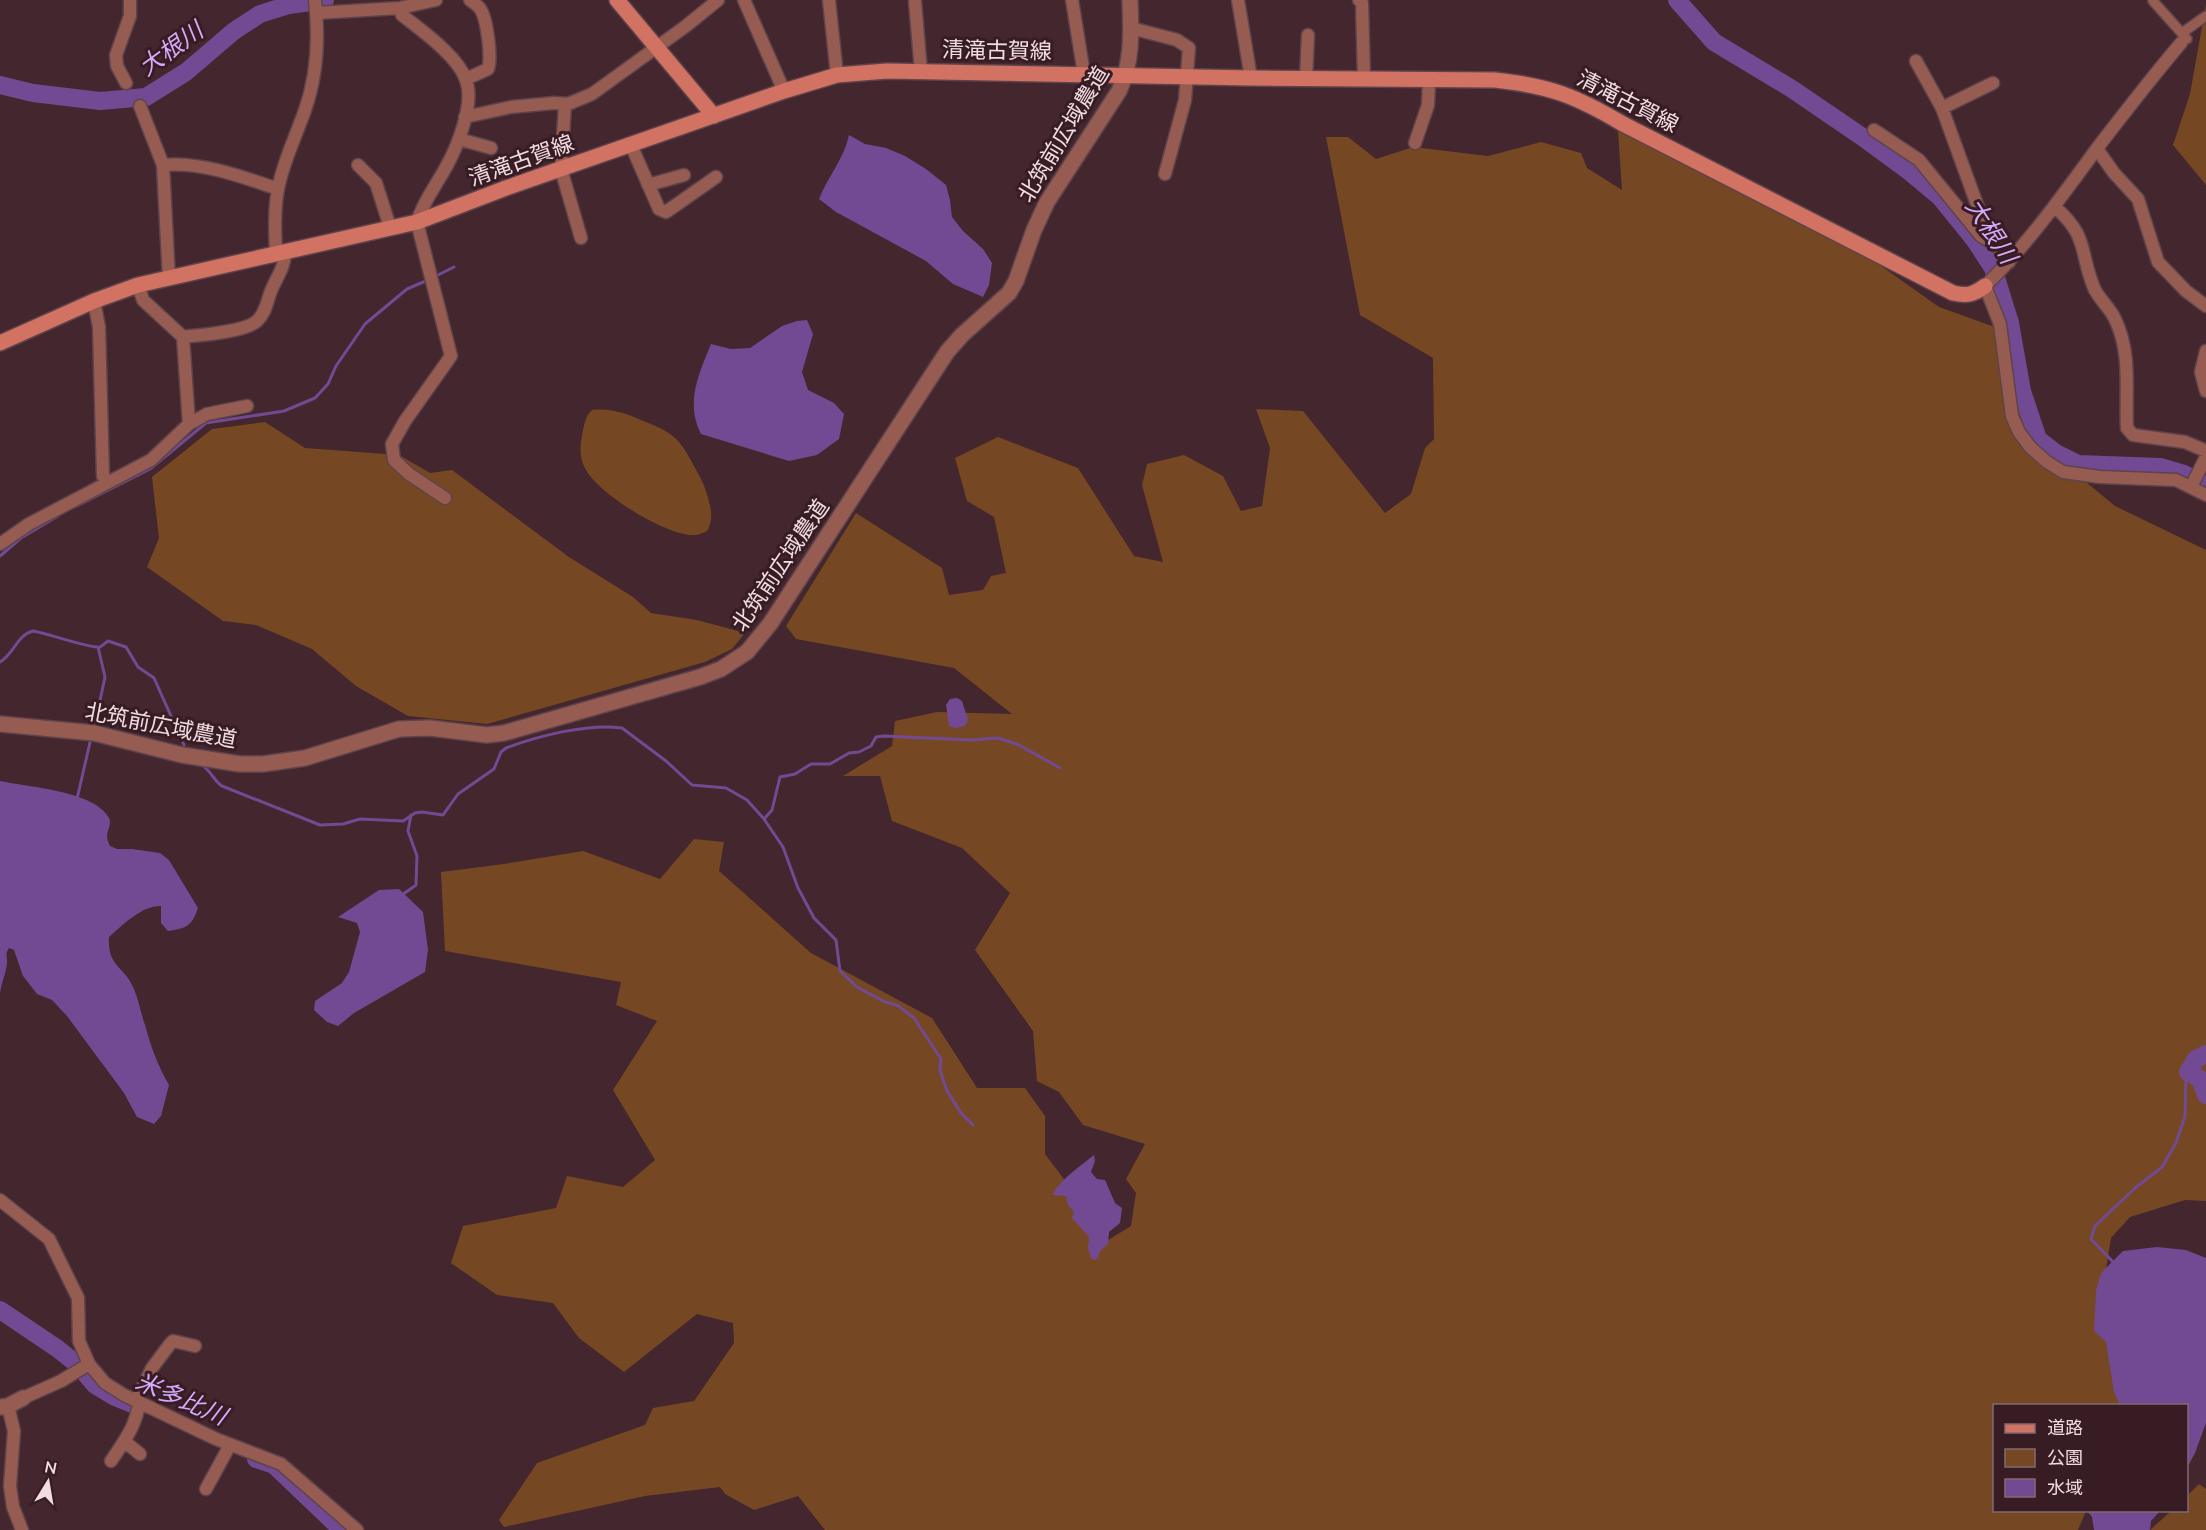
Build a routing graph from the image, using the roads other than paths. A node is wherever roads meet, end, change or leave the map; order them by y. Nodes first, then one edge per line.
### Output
1 (130, 0) edge
2 (436, 0) edge
3 (470, 0) edge
4 (617, 0) edge
5 (718, 0) edge
6 (744, 0) edge
7 (829, 0) edge
8 (1072, 0) edge
9 (1130, 0) edge
10 (1239, 0) edge
11 (1359, 0) edge
12 (2153, 1) edge
13 (915, 2) dead end
14 (316, 6) edge
15 (399, 8) junction
16 (2206, 16) edge
17 (1131, 28) junction
18 (1308, 35) dead end
19 (2183, 38) junction
20 (657, 48) junction
21 (1916, 62) dead end
22 (921, 71) junction
23 (1084, 74) junction
24 (837, 75) junction
25 (1126, 75) junction
26 (1188, 77) junction
27 (1251, 78) junction
28 (466, 79) junction
29 (1306, 79) junction
30 (1364, 80) junction
31 (1429, 80) junction
32 (126, 83) dead end
33 (1993, 83) dead end
34 (784, 91) junction
35 (565, 104) junction
36 (140, 106) dead end
37 (1942, 108) junction
38 (714, 116) junction
39 (465, 117) junction
40 (1874, 130) dead end
41 (459, 139) junction
42 (1415, 143) dead end
43 (631, 145) junction
44 (491, 148) dead end
45 (2097, 149) junction
46 (163, 165) junction
47 (358, 165) dead end
48 (561, 170) junction
49 (1165, 174) dead end
50 (684, 175) dead end
51 (716, 177) dead end
52 (648, 185) junction
53 (278, 189) junction
54 (2055, 207) junction
55 (417, 222) junction
56 (390, 227) junction
57 (581, 238) dead end
58 (1995, 244) junction
59 (281, 253) junction
60 (2009, 262) junction
61 (169, 279) junction
62 (138, 285) junction
63 (1985, 286) junction
64 (94, 301) junction
65 (2206, 306) edge
66 (183, 337) junction
67 (0, 343) edge
68 (2206, 351) edge
69 (2206, 391) edge
70 (247, 406) dead end
71 (189, 424) junction
72 (2206, 451) edge
73 (2203, 463) edge
74 (109, 482) junction
75 (2191, 487) junction
76 (2206, 495) edge
77 (445, 498) dead end
78 (0, 544) edge
79 (0, 724) edge
80 (0, 1200) edge
81 (195, 1346) dead end
82 (89, 1364) junction
83 (23, 1398) joint
84 (137, 1402) junction
85 (4, 1406) edge
86 (124, 1441) junction
87 (230, 1445) junction
88 (140, 1454) dead end
89 (111, 1461) dead end
90 (206, 1489) dead end
91 (22, 1530) edge
92 (357, 1530) edge

1 - 32 street
2 - 15 street
3 - 28 street
4 - 20 main road
5 - 20 street
6 - 34 street
7 - 24 street
8 - 23 street
9 - 17 street, 北筑前広域農道
10 - 27 street
11 - 30 street
12 - 19 street
13 - 22 street
14 - 15 street
14 - 53 street
15 - 28 street
16 - 19 street
17 - 25 street, 北筑前広域農道
17 - 26 street
18 - 29 street
19 - 45 street
20 - 35 street
20 - 38 main road
21 - 37 street
22 - 23 main road, 清滝古賀線
22 - 24 main road, 清滝古賀線
23 - 25 main road, 清滝古賀線
24 - 34 main road, 清滝古賀線
25 - 26 main road, 清滝古賀線
25 - 79 street, 北筑前広域農道
26 - 27 main road, 清滝古賀線
26 - 49 street
27 - 29 main road, 清滝古賀線
28 - 39 street
29 - 30 main road, 清滝古賀線
30 - 31 main road, 清滝古賀線
31 - 42 street
31 - 63 main road, 清滝古賀線
33 - 37 street
34 - 38 main road, 清滝古賀線
35 - 39 street
35 - 48 street
36 - 46 street
37 - 58 street
38 - 43 main road, 清滝古賀線
39 - 41 street
40 - 58 street
41 - 44 street
41 - 55 street
43 - 48 main road, 清滝古賀線
43 - 52 street
45 - 54 street
45 - 65 street
46 - 53 street
46 - 61 street
47 - 56 street
48 - 55 main road, 清滝古賀線
48 - 57 street
50 - 52 street
51 - 52 street
53 - 59 street
54 - 60 street
54 - 72 street
55 - 56 main road, 清滝古賀線
55 - 77 street
56 - 59 main road, 清滝古賀線
58 - 60 street
59 - 61 main road, 清滝古賀線
59 - 66 street
60 - 63 street
61 - 62 main road, 清滝古賀線
62 - 64 main road, 清滝古賀線
62 - 66 street
63 - 75 street
64 - 67 main road, 清滝古賀線
64 - 74 street
66 - 71 street
68 - 69 street
70 - 71 street
71 - 74 street
73 - 75 street
74 - 78 street
75 - 76 street
80 - 82 street
81 - 84 street
82 - 83 street
82 - 84 street
83 - 85 street
84 - 86 street
84 - 87 street
85 - 91 street
86 - 88 street
86 - 89 street
87 - 90 street
87 - 92 street

